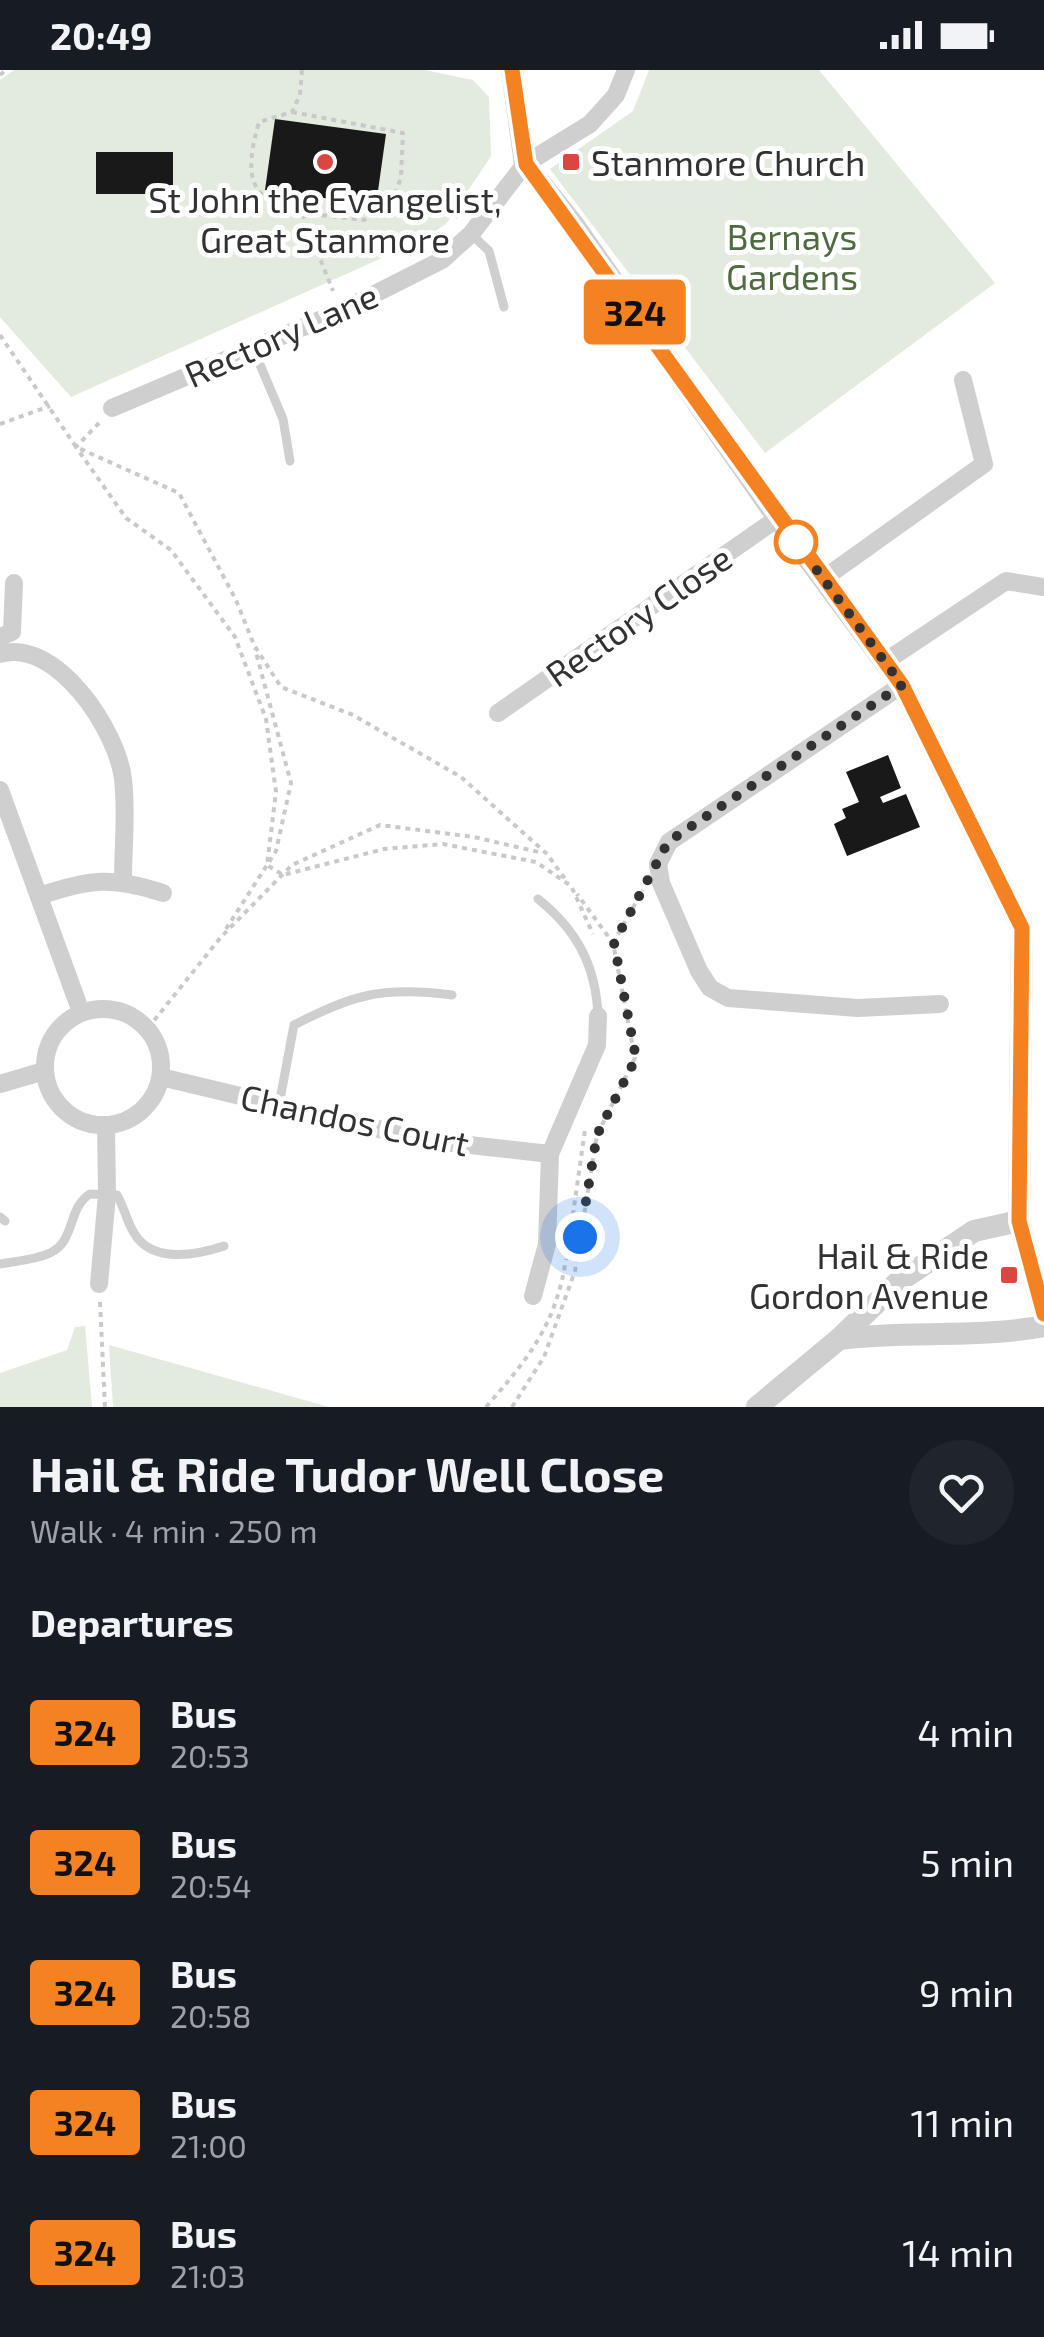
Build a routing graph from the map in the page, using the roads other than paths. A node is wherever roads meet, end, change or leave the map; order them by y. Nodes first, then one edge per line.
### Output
1 (512, 70) edge
2 (626, 70) edge
3 (526, 164) junction
4 (474, 230) junction
5 (504, 307) dead end
6 (254, 348) junction
7 (962, 380) dead end
8 (112, 408) road end
9 (290, 461) dead end
10 (778, 518) junction
11 (823, 579) junction
12 (14, 583) dead end
13 (1044, 587) edge
14 (0, 637) edge
15 (0, 654) edge
16 (886, 660) junction
17 (902, 685) junction
18 (498, 713) dead end
19 (0, 790) edge
20 (123, 880) junction
21 (163, 893) dead end
22 (39, 896) junction
23 (538, 899) dead end
24 (452, 995) dead end
25 (940, 1004) dead end
26 (81, 1012) junction
27 (598, 1016) joint
28 (44, 1071) junction
29 (161, 1077) junction
30 (0, 1084) edge
31 (279, 1105) junction
32 (106, 1125) junction
33 (550, 1154) junction
34 (107, 1194) junction
35 (1019, 1221) junction
36 (224, 1246) dead end
37 (0, 1264) edge
38 (99, 1284) road end
39 (533, 1296) dead end
40 (1044, 1314) edge
41 (1044, 1326) edge
42 (839, 1340) junction
43 (757, 1407) edge

1 - 3 street
2 - 3 street, Rectory Lane
3 - 4 street, Rectory Lane
3 - 10 street
4 - 5 lane
4 - 6 street, Rectory Lane
6 - 8 street, Rectory Lane
6 - 9 lane
7 - 11 street
10 - 11 street
10 - 18 street, Rectory Close
11 - 16 street
12 - 14 street
13 - 16 street
15 - 20 street
16 - 17 street
17 - 25 street
17 - 35 street
19 - 22 street
20 - 21 street
20 - 22 street
22 - 26 street
23 - 27 lane
24 - 31 lane
26 - 28 street
26 - 29 street
27 - 33 street
28 - 30 street
28 - 32 street
29 - 31 street, Chandos Court
29 - 32 street
31 - 33 street, Chandos Court
32 - 34 street
33 - 39 street
34 - 36 lane
34 - 37 lane
34 - 38 street
35 - 40 street
35 - 42 street
41 - 42 street
42 - 43 street

